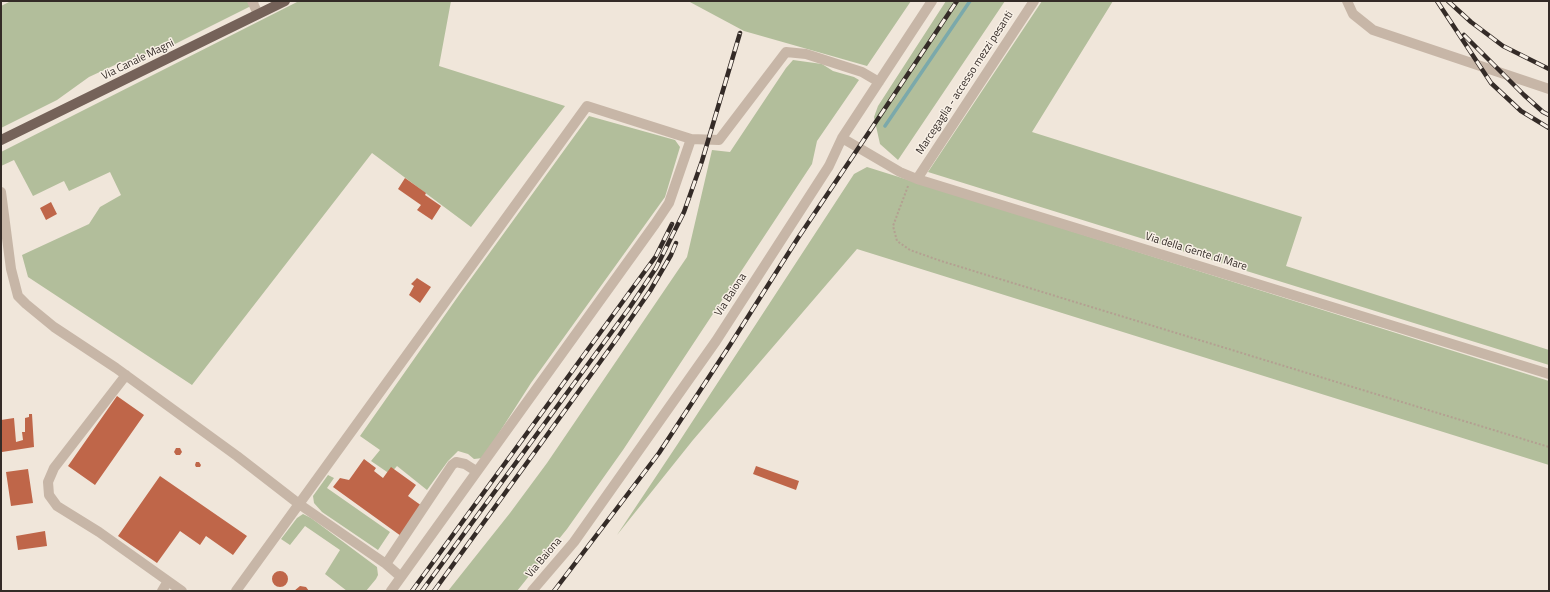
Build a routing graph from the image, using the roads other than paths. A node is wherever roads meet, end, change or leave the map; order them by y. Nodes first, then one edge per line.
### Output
1 (252, 1) edge
2 (285, 1) edge
3 (932, 1) edge
4 (1034, 1) edge
5 (1347, 1) edge
6 (258, 14) junction
7 (879, 82) junction
8 (1549, 89) edge
9 (842, 138) junction
10 (691, 139) junction
11 (1, 140) edge
12 (914, 178) junction
13 (1, 192) edge
14 (1549, 374) edge
15 (126, 375) junction
16 (476, 470) junction
17 (299, 504) junction
18 (386, 564) junction
19 (401, 576) junction
20 (168, 581) junction
21 (162, 591) edge
22 (182, 591) edge
23 (236, 591) edge
24 (390, 591) edge
25 (532, 591) edge

1 - 6 street
2 - 6 main road, Via Canale Magni
3 - 7 street, Via Baiona
4 - 12 street, Marcegaglia - accesso mezzi pesanti
5 - 8 street
6 - 11 main road, Via Canale Magni
7 - 9 street, Via Baiona
7 - 10 street
9 - 12 street, Via della Gente di Mare
9 - 25 street, Via Baiona
10 - 16 street
10 - 17 street
12 - 14 street, Via della Gente di Mare
13 - 15 street
15 - 17 street
15 - 20 street
16 - 18 street
16 - 19 street
17 - 18 street
17 - 23 street
18 - 19 street
19 - 24 street
20 - 21 street
20 - 22 street

